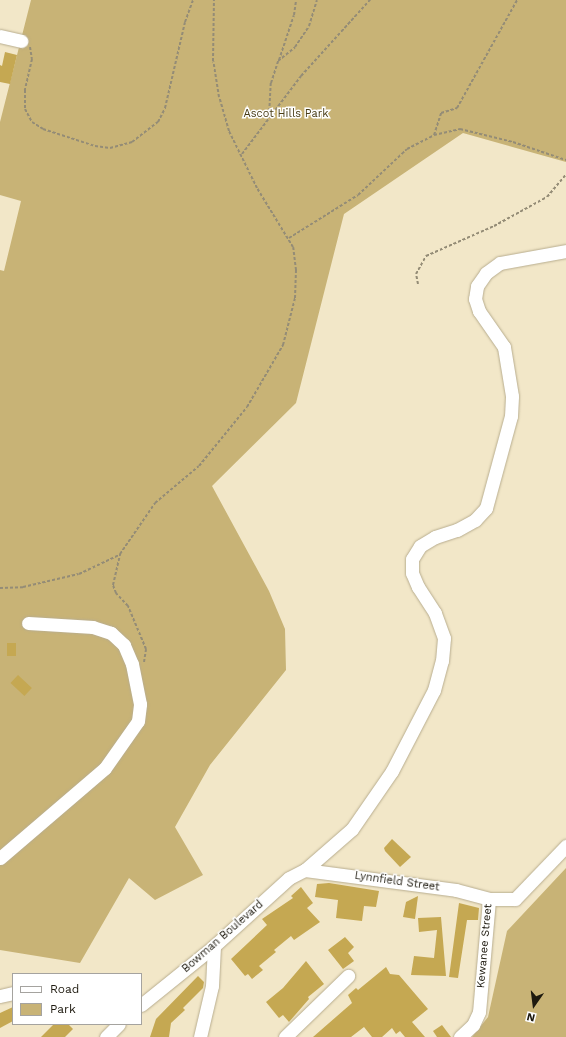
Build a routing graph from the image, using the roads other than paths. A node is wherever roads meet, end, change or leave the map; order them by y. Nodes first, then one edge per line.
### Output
1 (0, 36) edge
2 (21, 41) road end
3 (566, 251) edge
4 (28, 623) dead end
5 (566, 846) edge
6 (0, 858) edge
7 (305, 870) junction
8 (489, 899) junction
9 (214, 946) junction
10 (348, 976) dead end
11 (12, 993) edge
12 (0, 996) edge
13 (142, 1004) edge
14 (118, 1025) edge
15 (106, 1037) edge
16 (200, 1037) edge
17 (285, 1037) edge
18 (460, 1037) edge

1 - 2 street
3 - 7 street, Bowman Boulevard
4 - 6 street
5 - 8 street, Kewanee Street
7 - 8 street, Lynnfield Street
7 - 9 street, Bowman Boulevard
8 - 18 street, Kewanee Street
9 - 13 street, Bowman Boulevard
9 - 16 street
10 - 17 street
11 - 12 street
14 - 15 street

